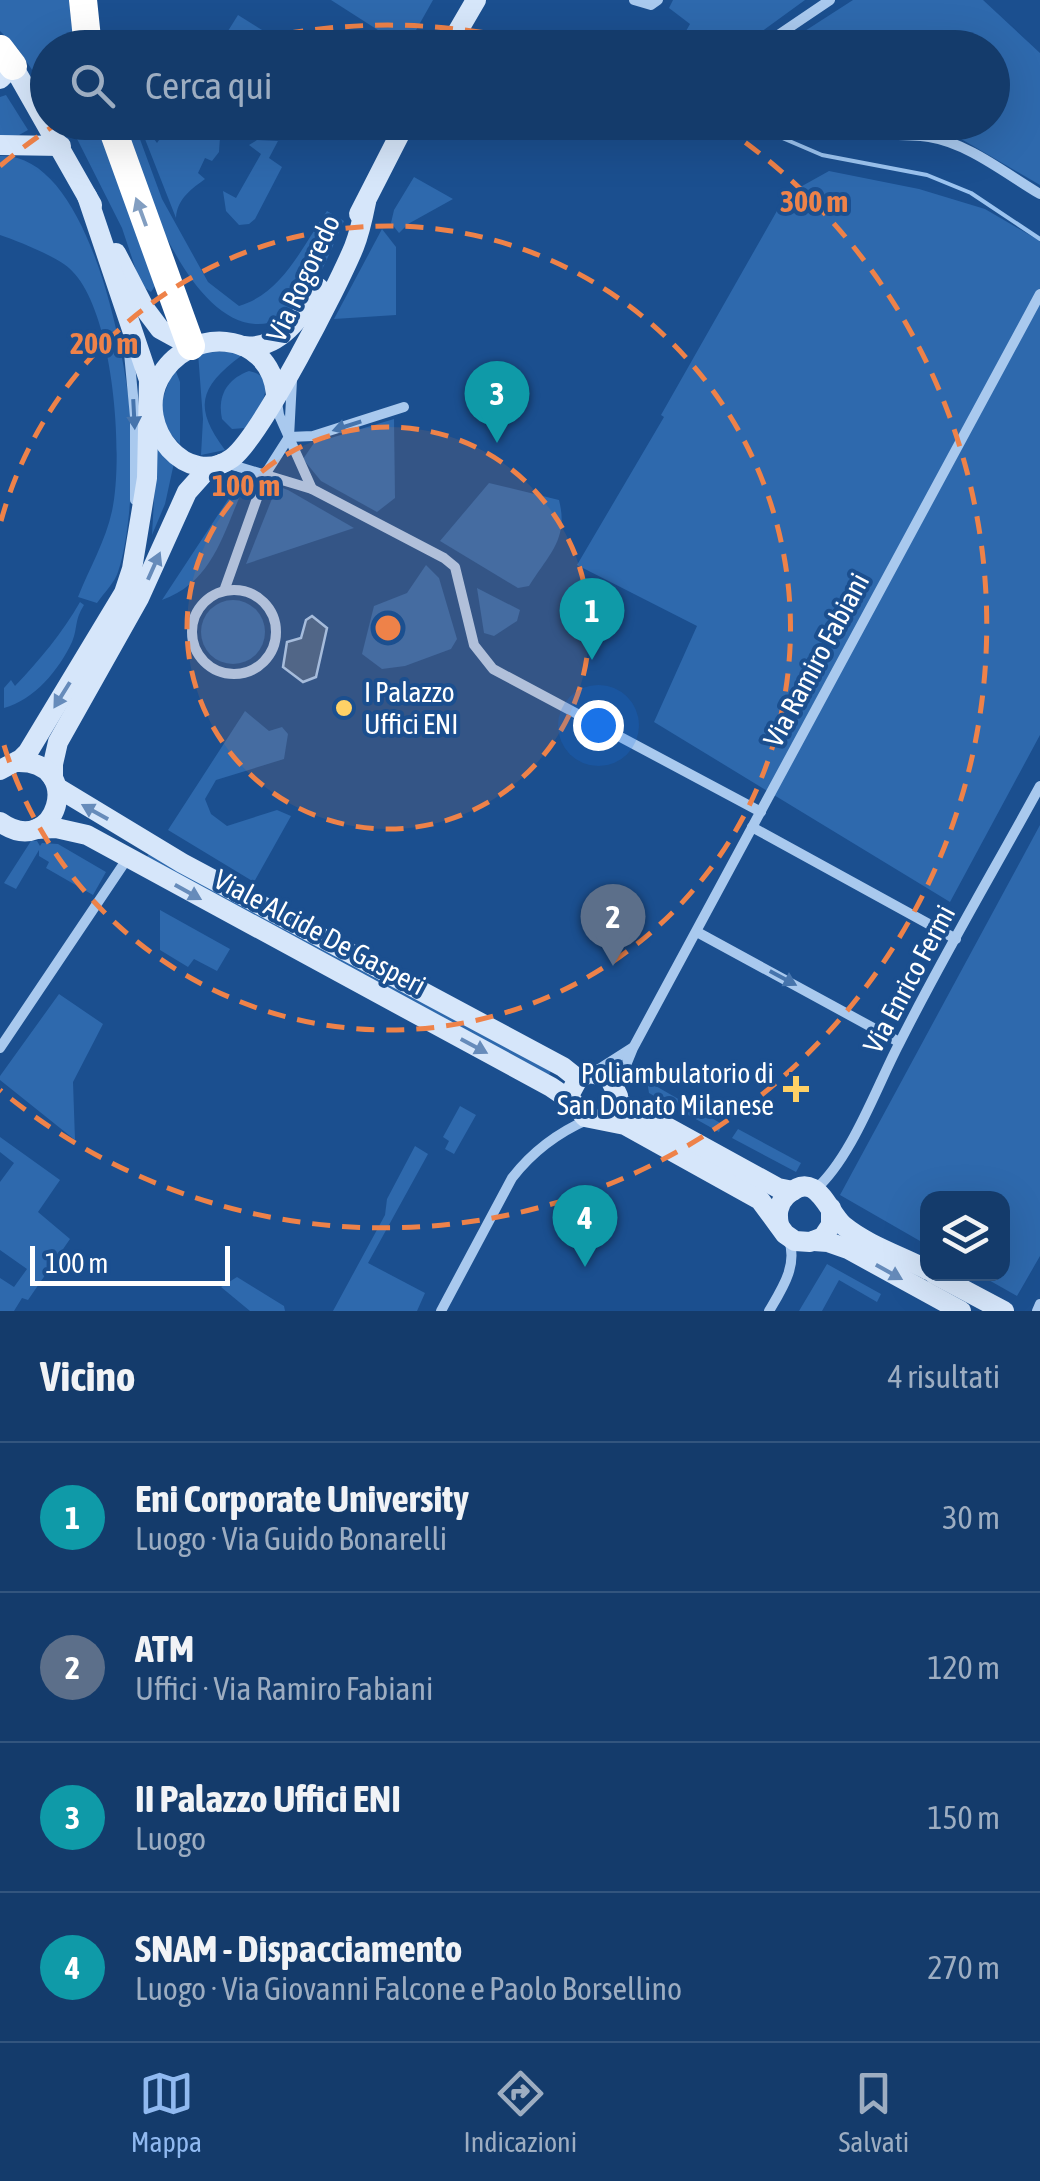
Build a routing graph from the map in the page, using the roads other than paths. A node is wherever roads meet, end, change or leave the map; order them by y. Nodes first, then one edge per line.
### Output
1 (83, 0) edge
2 (476, 0) edge
3 (634, 0) edge
4 (830, 0) edge
5 (654, 3) edge
6 (86, 30) edge
7 (458, 30) edge
8 (786, 30) edge
9 (4, 65) edge
10 (30, 102) edge
11 (57, 140) edge
12 (117, 140) edge
13 (397, 140) edge
14 (944, 140) edge
15 (0, 145) edge
16 (61, 146) junction
17 (1040, 194) edge
18 (88, 196) junction
19 (366, 202) junction
20 (1040, 294) edge
21 (126, 316) junction
22 (191, 346) junction
23 (242, 346) junction
24 (298, 355) junction
25 (276, 394) junction
26 (152, 401) junction
27 (404, 407) dead end
28 (289, 437) junction
29 (222, 464) junction
30 (266, 474) junction
31 (312, 488) junction
32 (132, 569) junction
33 (224, 591) junction
34 (8, 766) edge
35 (56, 783) junction
36 (1040, 786) edge
37 (761, 812) junction
38 (0, 822) edge
39 (752, 828) junction
40 (33, 830) junction
41 (3, 846) dead end
42 (127, 859) junction
43 (697, 932) junction
44 (956, 939) junction
45 (900, 1042) junction
46 (0, 1048) edge
47 (633, 1048) junction
48 (584, 1076) junction
49 (617, 1096) junction
50 (584, 1115) junction
51 (696, 1155) junction
52 (814, 1190) junction
53 (792, 1191) junction
54 (831, 1208) junction
55 (784, 1231) junction
56 (814, 1242) junction
57 (920, 1266) edge
58 (948, 1281) edge
59 (441, 1311) edge
60 (769, 1311) edge
61 (960, 1311) edge
62 (1004, 1311) edge

1 - 6 highway
2 - 7 street
3 - 5 street
4 - 8 street
9 - 10 street
11 - 16 street
22 -> 12 highway
13 - 19 street
14 - 17 street
15 - 16 street
16 - 18 street
18 - 21 street
18 - 22 street
19 - 23 street, Via Rogoredo
19 - 24 street, Via Rogoredo
20 - 37 street, Via Ramiro Fabiani
21 - 26 street
21 -> 32 street
22 - 23 street
22 - 26 street
23 - 25 street
24 - 25 street, Via Rogoredo
24 - 28 street
25 - 28 street
25 - 29 street
26 - 29 street
26 - 32 street
27 -> 28 street
28 - 30 street
28 - 31 street
29 - 30 street
35 -> 29 street
30 - 31 street
30 - 33 street
31 - 37 street
32 -> 34 street
33 - 33 street
34 - 35 street, Viale Alcide De Gasperi
35 - 40 street
48 -> 35 street, Viale Alcide De Gasperi
36 - 44 street, Via Enrico Fermi
37 - 39 street, Via Ramiro Fabiani
38 - 40 street, Viale Alcide De Gasperi
39 - 43 street, Via Ramiro Fabiani
39 - 44 street
40 - 41 street
40 - 42 street, Viale Alcide De Gasperi
42 - 46 street
42 -> 50 street, Viale Alcide De Gasperi
43 -> 45 street
43 - 47 street, Via Ramiro Fabiani
44 - 45 street, Via Enrico Fermi
45 - 52 street, Via Enrico Fermi
47 - 48 street
47 - 49 street, Via Ramiro Fabiani
48 - 49 street, Viale Alcide De Gasperi
48 - 50 street
49 - 50 street
49 - 51 street, Viale Alcide De Gasperi
50 - 51 street, Viale Alcide De Gasperi
50 - 59 street
51 - 53 street, Viale Alcide De Gasperi
51 - 55 street, Viale Alcide De Gasperi
52 - 53 street
52 - 54 street
53 - 55 street
54 - 56 street
54 - 57 street
55 - 56 street
55 - 60 street
56 -> 61 street
58 - 62 street

